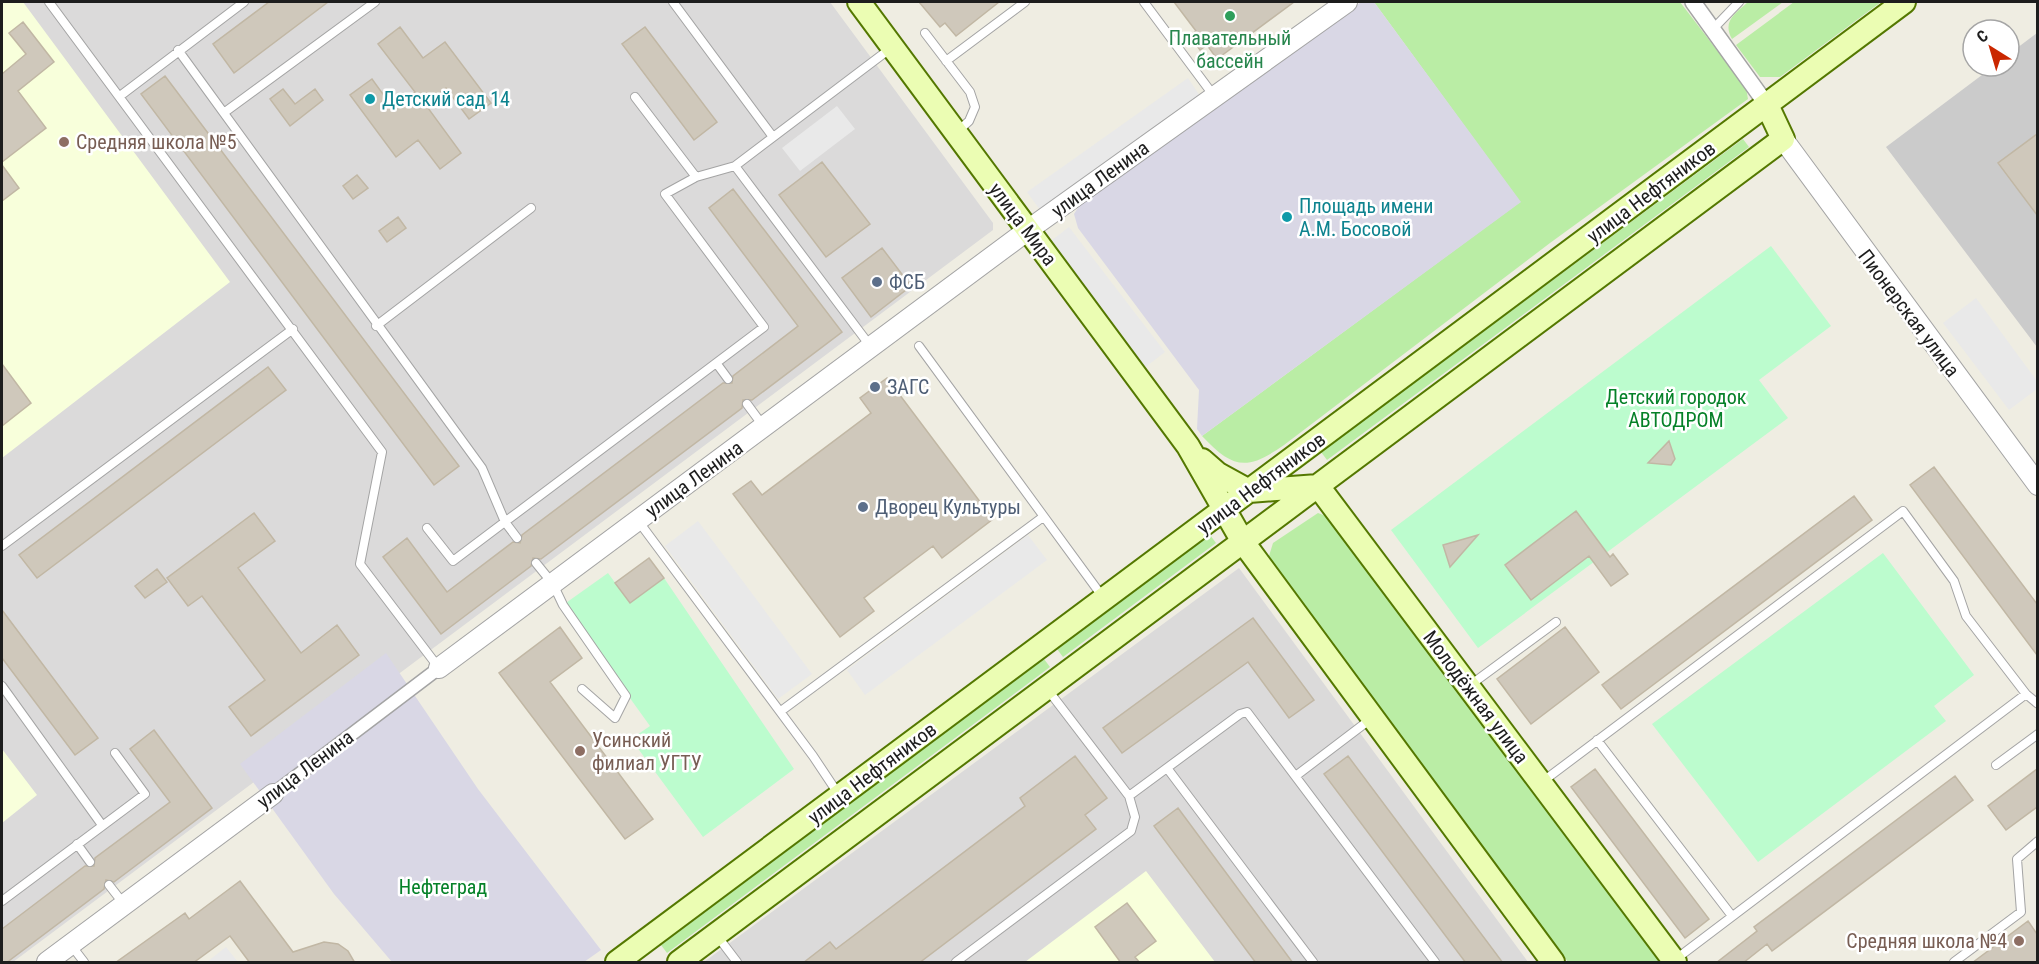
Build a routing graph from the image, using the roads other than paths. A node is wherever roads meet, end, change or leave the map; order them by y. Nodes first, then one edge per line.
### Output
1 (50, 2) edge
2 (244, 2) edge
3 (375, 2) edge
4 (673, 2) edge
5 (1025, 2) edge
6 (1144, 2) edge
7 (1347, 2) edge
8 (1693, 2) edge
9 (1739, 2) edge
10 (1904, 2) edge
11 (862, 3) edge
12 (1713, 29) junction
13 (925, 33) dead end
14 (893, 47) junction
15 (178, 50) junction
16 (946, 61) junction
17 (120, 96) junction
18 (1214, 96) junction
19 (635, 97) dead end
20 (1767, 105) junction
21 (225, 112) junction
22 (956, 133) junction
23 (773, 137) junction
24 (1783, 139) junction
25 (735, 166) junction
26 (696, 177) junction
27 (531, 208) dead end
28 (1028, 230) junction
29 (376, 326) junction
30 (292, 329) junction
31 (920, 346) dead end
32 (871, 347) junction
33 (717, 364) junction
34 (728, 379) dead end
35 (747, 404) dead end
36 (764, 427) junction
37 (1188, 446) junction
38 (2037, 485) edge
39 (1318, 486) junction
40 (1250, 492) junction
41 (1225, 510) junction
42 (1043, 517) junction
43 (638, 520) junction
44 (505, 522) junction
45 (427, 528) dead end
46 (518, 538) dead end
47 (1243, 542) junction
48 (2, 546) edge
49 (536, 563) dead end
50 (553, 584) junction
51 (1105, 599) junction
52 (1556, 622) dead end
53 (1043, 645) junction
54 (439, 668) junction
55 (1065, 675) junction
56 (2, 686) edge
57 (1468, 687) junction
58 (1047, 688) junction
59 (582, 689) dead end
60 (2026, 694) junction
61 (2037, 704) edge
62 (781, 711) junction
63 (1372, 718) junction
64 (2037, 734) edge
65 (1597, 740) junction
66 (115, 753) dead end
67 (1996, 765) dead end
68 (1167, 768) junction
69 (1297, 775) junction
70 (1541, 783) junction
71 (273, 794) joint
72 (1129, 796) junction
73 (840, 797) junction
74 (102, 825) junction
75 (2037, 842) edge
76 (77, 844) junction
77 (90, 862) dead end
78 (109, 885) dead end
79 (2, 901) edge
80 (124, 905) junction
81 (1732, 916) junction
82 (716, 935) junction
83 (71, 945) junction
84 (1674, 961) edge
85 (47, 963) edge
86 (84, 963) edge
87 (617, 963) edge
88 (679, 963) edge
89 (737, 963) edge
90 (956, 963) edge
91 (1312, 963) edge
92 (1435, 963) edge
93 (1553, 963) edge
94 (1954, 963) edge

1 - 17 lane
2 - 15 lane
3 - 21 lane
4 - 23 lane
5 - 16 lane
6 - 18 lane
7 - 18 street, улица Ленина
8 - 12 street
9 - 12 lane
10 - 20 main road, улица Нефтяников
11 - 14 main road, улица Мира
12 - 20 street
13 - 16 lane
14 - 22 main road, улица Мира
14 - 23 lane
15 - 17 lane
15 - 21 lane
16 - 22 lane
17 - 30 lane
18 - 28 street, улица Ленина
19 - 26 lane
20 - 24 main road
20 - 40 main road, улица Нефтяников
21 - 29 lane
22 - 28 main road, улица Мира
23 - 25 lane
24 - 38 street, Пионерская улица
24 - 39 main road, улица Нефтяников
25 - 26 lane
25 - 32 lane
26 - 33 lane
27 - 29 lane
28 - 32 street, улица Ленина
28 - 37 main road, улица Мира
29 - 44 lane
30 - 48 lane
30 - 54 lane
31 - 42 lane
32 - 36 street, улица Ленина
33 - 34 lane
33 - 44 lane
35 - 36 lane
36 - 43 street, улица Ленина
37 - 40 main road, улица Мира
37 - 41 main road, улица Мира
39 - 40 main road
39 - 47 main road, улица Нефтяников
39 - 57 main road, Молодёжная улица
40 - 41 main road, улица Нефтяников
41 - 47 main road
41 - 51 main road, улица Нефтяников
42 - 51 lane
42 - 62 lane
43 - 50 street, улица Ленина
43 - 62 lane
44 - 45 lane
44 - 46 lane
47 - 55 main road, улица Нефтяников
47 - 63 main road
49 - 50 lane
50 - 54 street, улица Ленина
50 - 59 lane
51 - 53 main road, улица Нефтяников
52 - 57 lane
53 - 55 main road
53 - 73 main road, улица Нефтяников
54 - 71 street, улица Ленина
55 - 58 main road, улица Нефтяников
56 - 74 lane
57 - 70 main road, Молодёжная улица
58 - 72 lane
58 - 82 main road, улица Нефтяников
60 - 61 lane
60 - 65 lane
60 - 81 lane
62 - 73 lane
63 - 69 lane
63 - 93 main road
64 - 67 lane
65 - 70 lane
65 - 81 lane
66 - 74 lane
68 - 69 lane
68 - 72 lane
68 - 91 lane
69 - 92 lane
70 - 84 main road, Молодёжная улица
71 - 80 street, улица Ленина
72 - 90 lane
73 - 87 main road, улица Нефтяников
74 - 76 lane
75 - 94 lane
76 - 77 lane
76 - 79 lane
78 - 80 lane
80 - 83 street, улица Ленина
81 - 84 lane
82 - 88 main road, улица Нефтяников
82 - 89 lane
83 - 85 street, улица Ленина
83 - 86 lane

